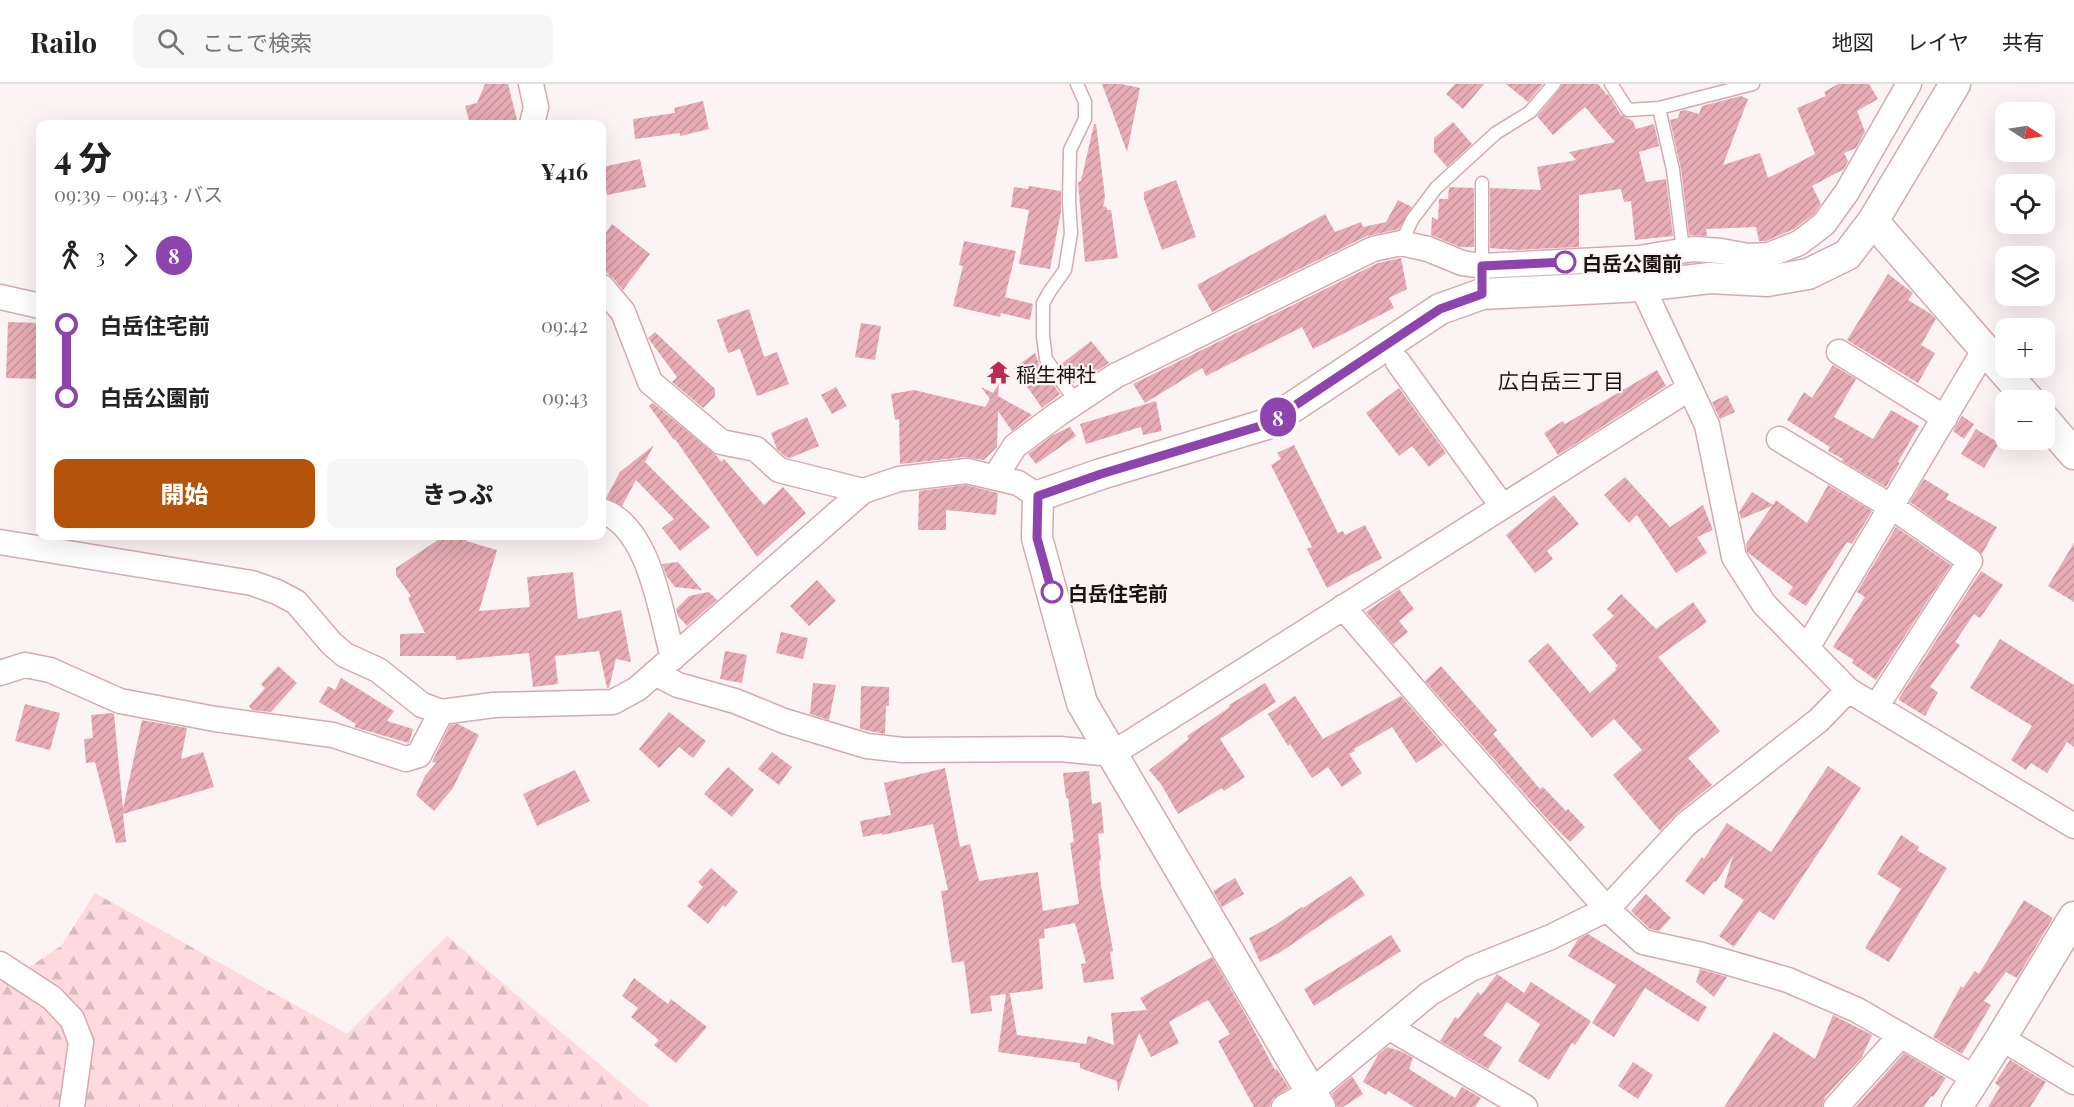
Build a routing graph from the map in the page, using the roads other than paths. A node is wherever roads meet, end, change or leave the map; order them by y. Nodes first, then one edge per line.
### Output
1 (531, 84) edge
2 (1077, 84) edge
3 (1554, 84) edge
4 (1611, 84) edge
5 (1753, 84) edge
6 (1955, 84) edge
7 (1903, 86) edge
8 (1659, 108) junction
9 (533, 120) edge
10 (1482, 183) dead end
11 (1847, 192) junction
12 (1873, 221) junction
13 (1401, 243) junction
14 (1683, 250) junction
15 (1640, 270) junction
16 (1482, 280) junction
17 (606, 292) edge
18 (0, 297) edge
19 (36, 305) edge
20 (1985, 349) junction
21 (1839, 352) dead end
22 (1398, 362) dead end
23 (1690, 388) junction
24 (2020, 390) edge
25 (1076, 402) junction
26 (1945, 418) junction
27 (2055, 432) edge
28 (1779, 440) dead end
29 (2074, 454) edge
30 (995, 477) junction
31 (863, 491) junction
32 (1038, 496) junction
33 (1502, 506) junction
34 (1892, 507) junction
35 (606, 512) edge
36 (0, 542) edge
37 (1343, 607) junction
38 (1808, 648) junction
39 (664, 665) junction
40 (0, 673) edge
41 (1848, 690) junction
42 (1876, 707) junction
43 (441, 712) junction
44 (1112, 754) junction
45 (2074, 826) edge
46 (1607, 909) junction
47 (2074, 917) edge
48 (0, 964) edge
49 (1390, 1028) junction
50 (1901, 1035) junction
51 (2001, 1038) junction
52 (1975, 1078) junction
53 (2074, 1082) edge
54 (1316, 1099) edge
55 (72, 1107) edge
56 (1284, 1107) edge
57 (1525, 1107) edge
58 (1836, 1107) edge
59 (1957, 1107) edge

1 - 9 street
2 - 25 lane
3 - 13 lane
4 - 8 lane
5 - 8 lane
6 - 12 street
7 - 11 street
8 - 14 lane
10 - 16 lane
11 - 12 street
11 - 14 street
12 - 15 street
12 - 20 street
13 - 16 street
13 - 25 street
14 - 15 street
15 - 16 street
15 - 23 street
16 - 32 street
17 - 31 street
18 - 19 street
20 - 24 street
20 - 26 street
21 - 26 street
22 - 33 street
23 - 33 street
23 - 38 street
25 - 30 street
26 - 34 street
27 - 29 street
28 - 34 street
30 - 31 street
30 - 32 street
31 - 39 street
32 - 44 street
33 - 37 street
34 - 38 street
34 - 42 street
35 - 39 street
36 - 43 street
37 - 44 street
37 - 46 street
38 - 41 street
39 - 43 street
39 - 44 street
40 - 43 street
41 - 42 street
41 - 46 street
42 - 45 street
44 - 54 street
46 - 49 street
46 - 50 street
47 - 51 street
48 - 55 street
49 - 54 street
49 - 57 street
50 - 52 street
50 - 58 street
51 - 52 street
51 - 53 street
52 - 59 street
54 - 56 street

